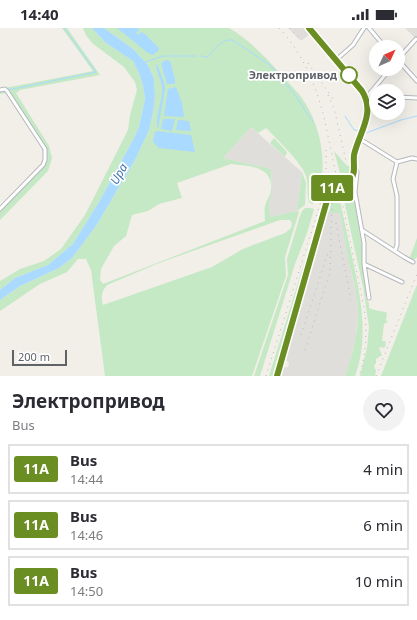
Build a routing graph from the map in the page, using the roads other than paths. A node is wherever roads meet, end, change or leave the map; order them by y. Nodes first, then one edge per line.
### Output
1 (364, 28) edge
2 (369, 28) edge
3 (311, 29) edge
4 (416, 39) dead end
5 (379, 40) edge
6 (405, 51) edge
7 (336, 60) junction
8 (405, 67) edge
9 (384, 76) edge
10 (417, 81) edge
11 (0, 90) edge
12 (405, 97) edge
13 (366, 98) junction
14 (417, 98) edge
15 (367, 104) joint
16 (360, 139) junction
17 (417, 160) edge
18 (397, 162) junction
19 (354, 169) junction
20 (0, 209) edge
21 (362, 230) junction
22 (395, 251) junction
23 (414, 262) dead end
24 (364, 264) junction
25 (402, 282) dead end
26 (369, 298) dead end
27 (277, 376) edge

1 - 7 street
2 - 5 street
3 - 7 main road
4 - 6 street
7 - 13 main road
8 - 10 street
9 - 13 street
11 - 20 street
12 - 14 street
13 - 15 main road
15 - 16 main road
16 - 18 street
16 - 19 main road
17 - 18 street
18 - 22 street
19 - 21 street
19 - 27 main road
21 - 22 street
21 - 24 street
22 - 23 street
24 - 25 street
24 - 26 street

